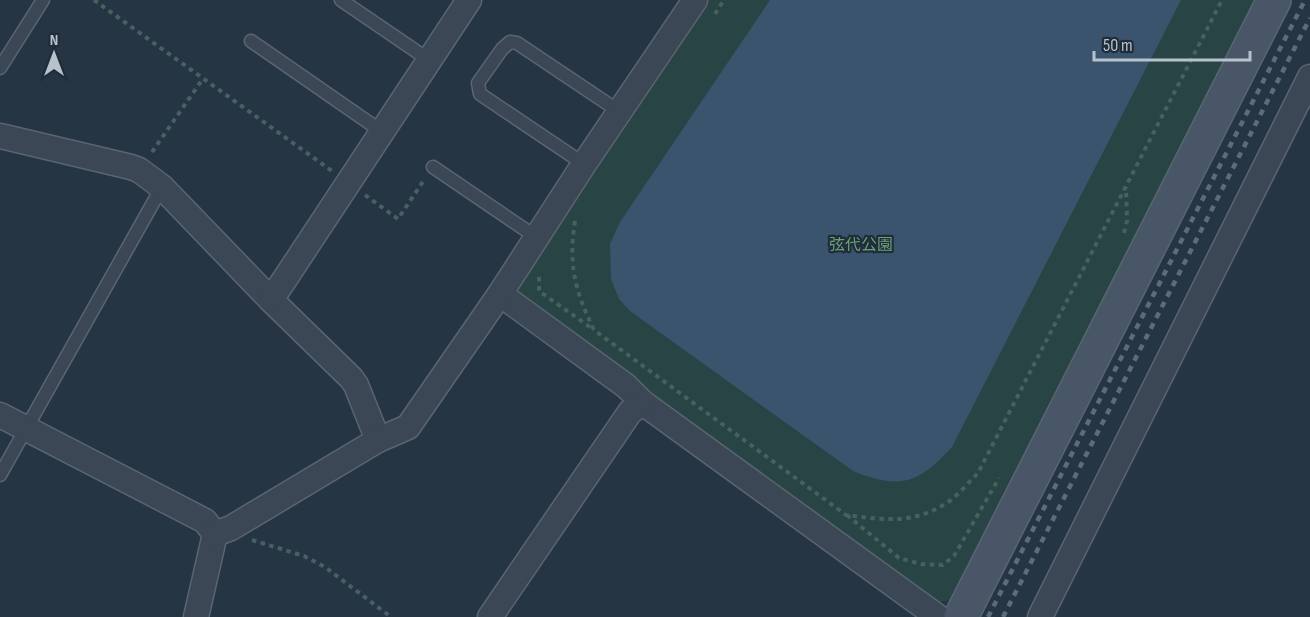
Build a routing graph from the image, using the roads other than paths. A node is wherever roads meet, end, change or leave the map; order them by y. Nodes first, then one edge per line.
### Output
1 (44, 0) edge
2 (341, 0) edge
3 (469, 0) edge
4 (695, 0) edge
5 (1274, 0) edge
6 (251, 41) dead end
7 (429, 60) junction
8 (0, 68) edge
9 (1310, 77) edge
10 (620, 112) junction
11 (381, 131) junction
12 (0, 136) edge
13 (584, 164) junction
14 (432, 167) road end
15 (162, 187) junction
16 (536, 237) junction
17 (500, 294) junction
18 (271, 300) junction
19 (642, 403) junction
20 (0, 415) edge
21 (26, 427) junction
22 (378, 440) junction
23 (0, 475) edge
24 (223, 531) junction
25 (196, 617) edge
26 (490, 617) edge
27 (938, 617) edge
28 (961, 617) edge
29 (1040, 617) edge

1 - 8 lane
2 - 7 lane
3 - 7 street
4 - 10 street
5 - 28 street
6 - 11 lane
7 - 11 street
9 - 29 street
10 - 13 street
10 - 13 lane
11 - 18 street
12 - 15 street
13 - 16 street
14 - 16 lane
15 - 18 street
15 - 21 lane
16 - 17 street
17 - 19 street
17 - 22 street
18 - 22 street
19 - 26 street
19 - 27 street
20 - 21 street
21 - 23 lane
21 - 24 street
22 - 24 street
24 - 25 street

